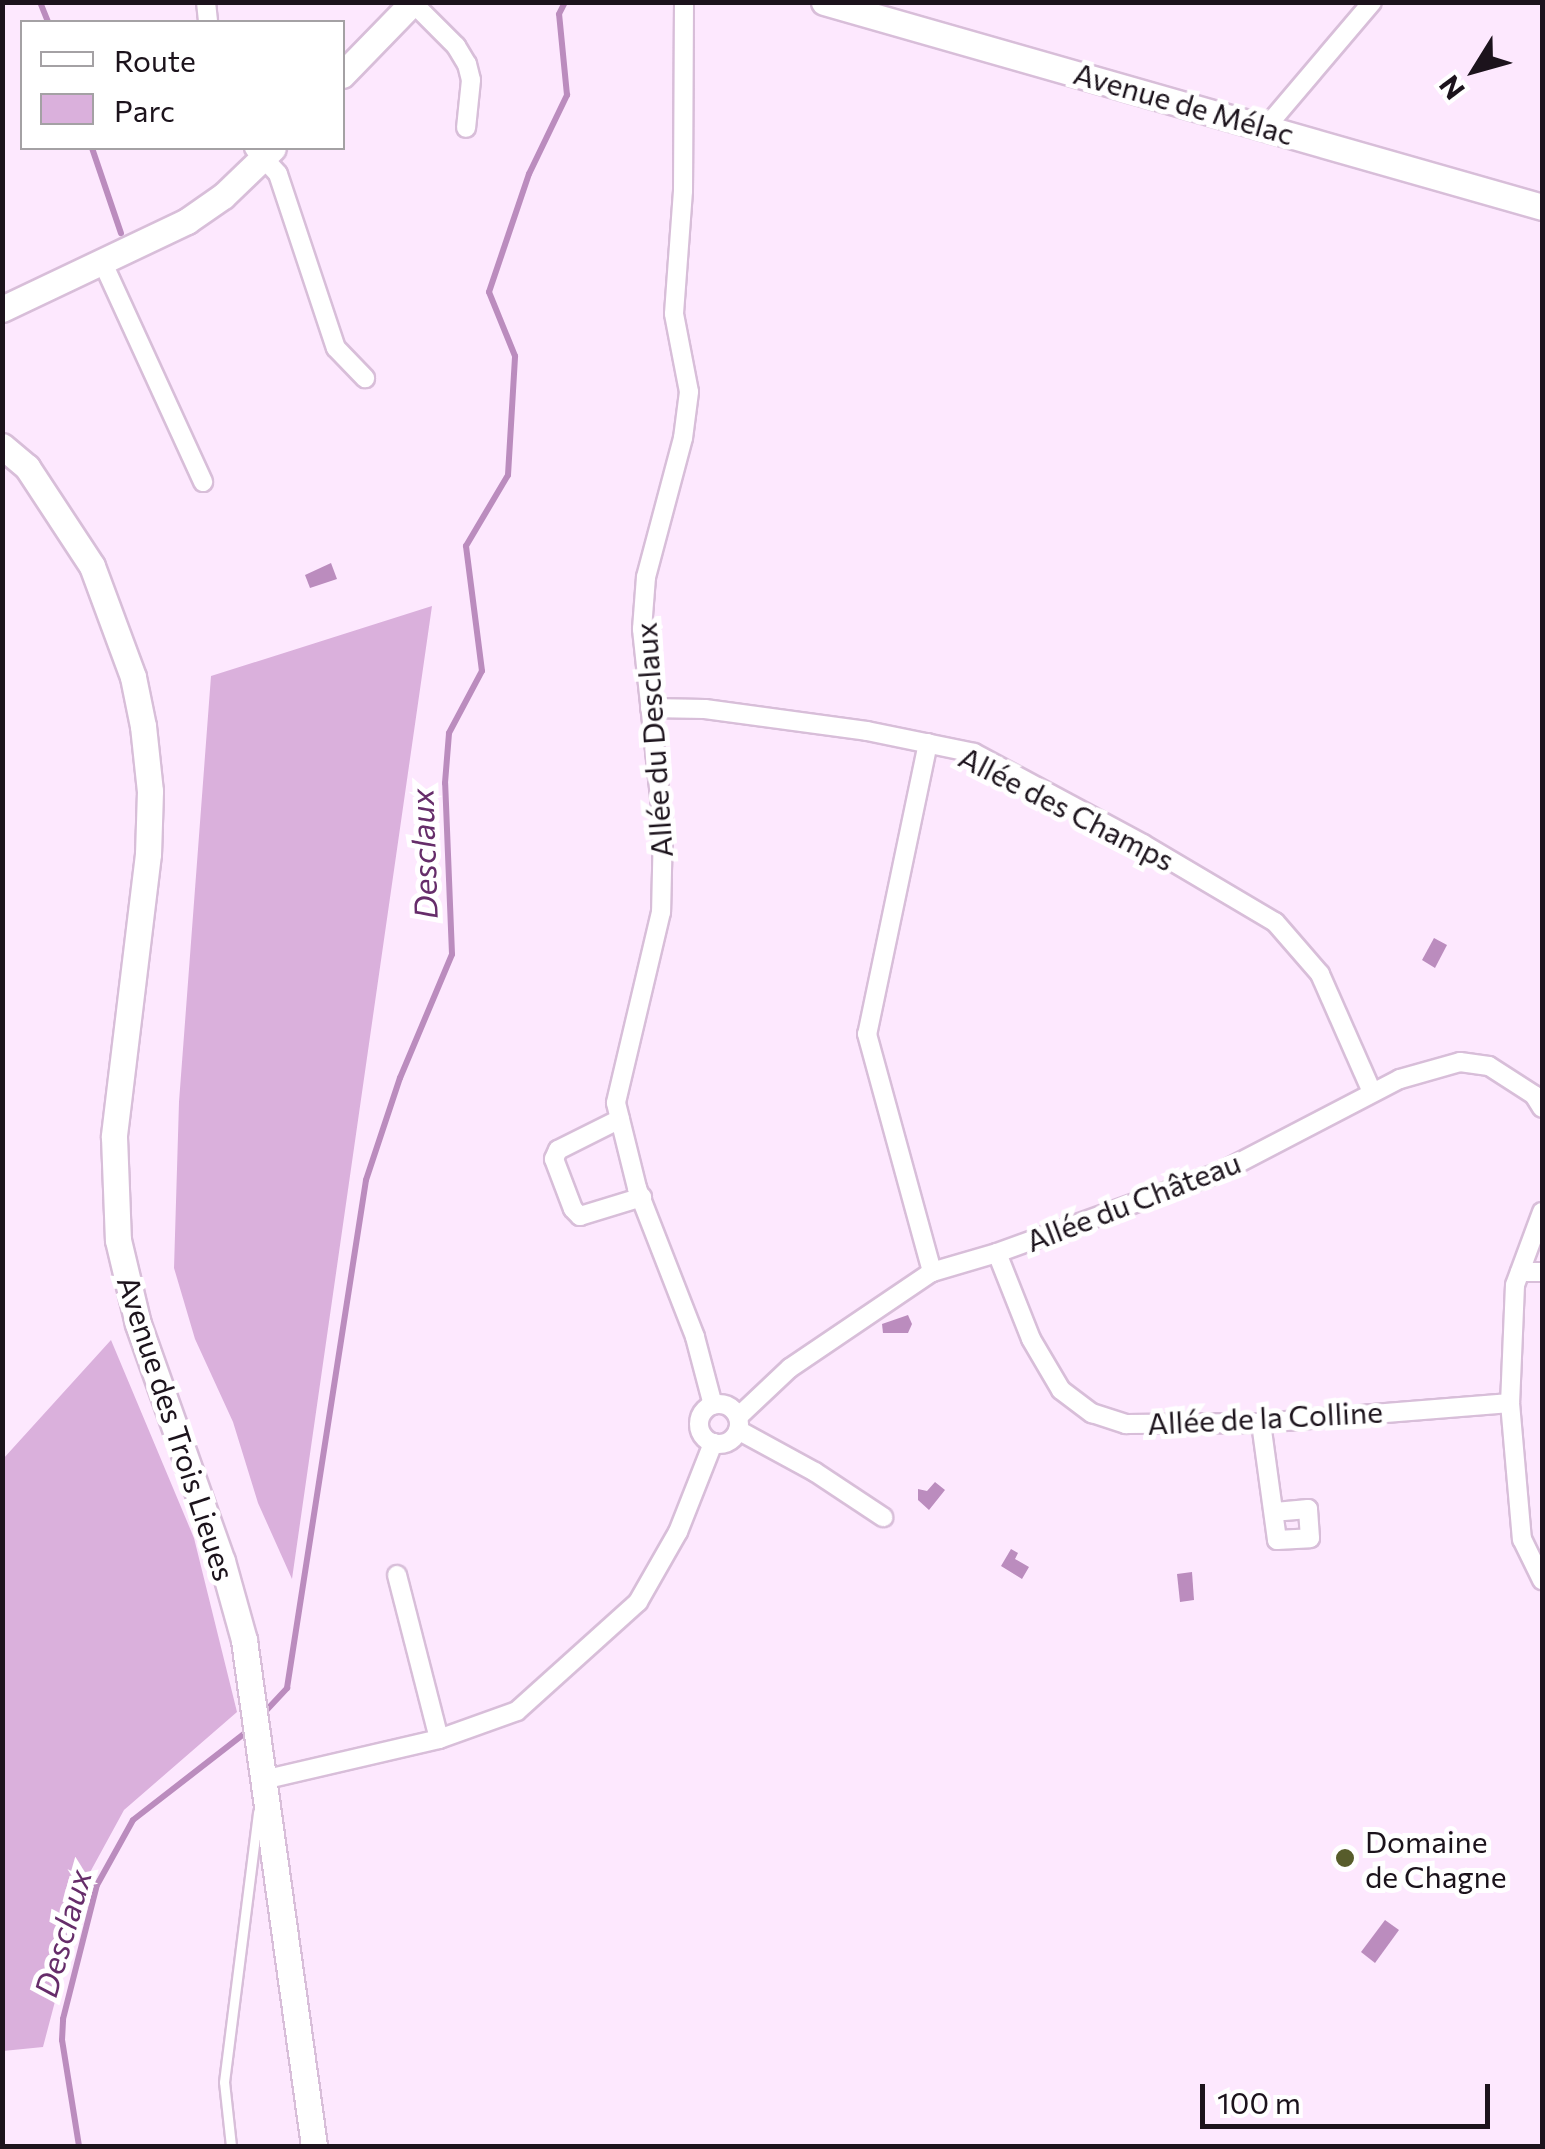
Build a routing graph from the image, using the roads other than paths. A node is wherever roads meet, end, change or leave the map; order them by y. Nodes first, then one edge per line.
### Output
1 (684, 2) edge
2 (824, 2) edge
3 (1372, 2) edge
4 (413, 3) edge
5 (345, 73) edge
6 (1266, 126) junction
7 (466, 128) dead end
8 (263, 151) edge
9 (1542, 208) edge
10 (102, 262) junction
11 (2, 310) edge
12 (365, 378) dead end
13 (2, 446) edge
14 (203, 482) dead end
15 (650, 708) junction
16 (928, 743) junction
17 (1372, 1092) junction
18 (1542, 1108) edge
19 (620, 1119) junction
20 (642, 1198) junction
21 (1542, 1212) edge
22 (997, 1253) junction
23 (932, 1272) junction
24 (1520, 1272) junction
25 (1542, 1272) edge
26 (1510, 1403) junction
27 (713, 1405) junction
28 (738, 1423) junction
29 (1261, 1423) junction
30 (713, 1443) junction
31 (1275, 1512) dead end
32 (883, 1518) dead end
33 (397, 1575) dead end
34 (1542, 1580) edge
35 (439, 1739) junction
36 (263, 1780) junction
37 (231, 2146) edge
38 (314, 2146) edge

1 - 15 street, Allée du Desclaux
2 - 6 main road, Avenue de Mélac
3 - 6 street
4 - 5 main road
4 - 7 street
6 - 9 main road, Avenue de Mélac
8 - 10 main road
8 - 12 street
10 - 11 main road
10 - 14 street
13 - 36 main road, Avenue des Trois Lieues
15 - 16 street, Allée des Champs
15 - 19 street, Allée du Desclaux
16 - 17 street, Allée des Champs
16 - 23 street
17 - 18 street, Allée du Château
17 - 22 street, Allée du Château
19 - 20 street, Allée du Desclaux
19 - 20 street
20 - 27 street, Allée du Desclaux
21 - 24 street
22 - 23 street, Allée du Château
22 - 29 street, Allée de la Colline
23 - 28 street, Allée du Château
24 - 25 street
24 - 26 street
26 - 29 street, Allée de la Colline
26 - 34 street
27 - 28 street
27 - 30 street
28 - 30 street
28 - 32 street
29 - 31 street
30 - 35 street
33 - 35 street
35 - 36 street
36 - 37 lane
36 - 38 main road, Avenue des Trois Lieues

